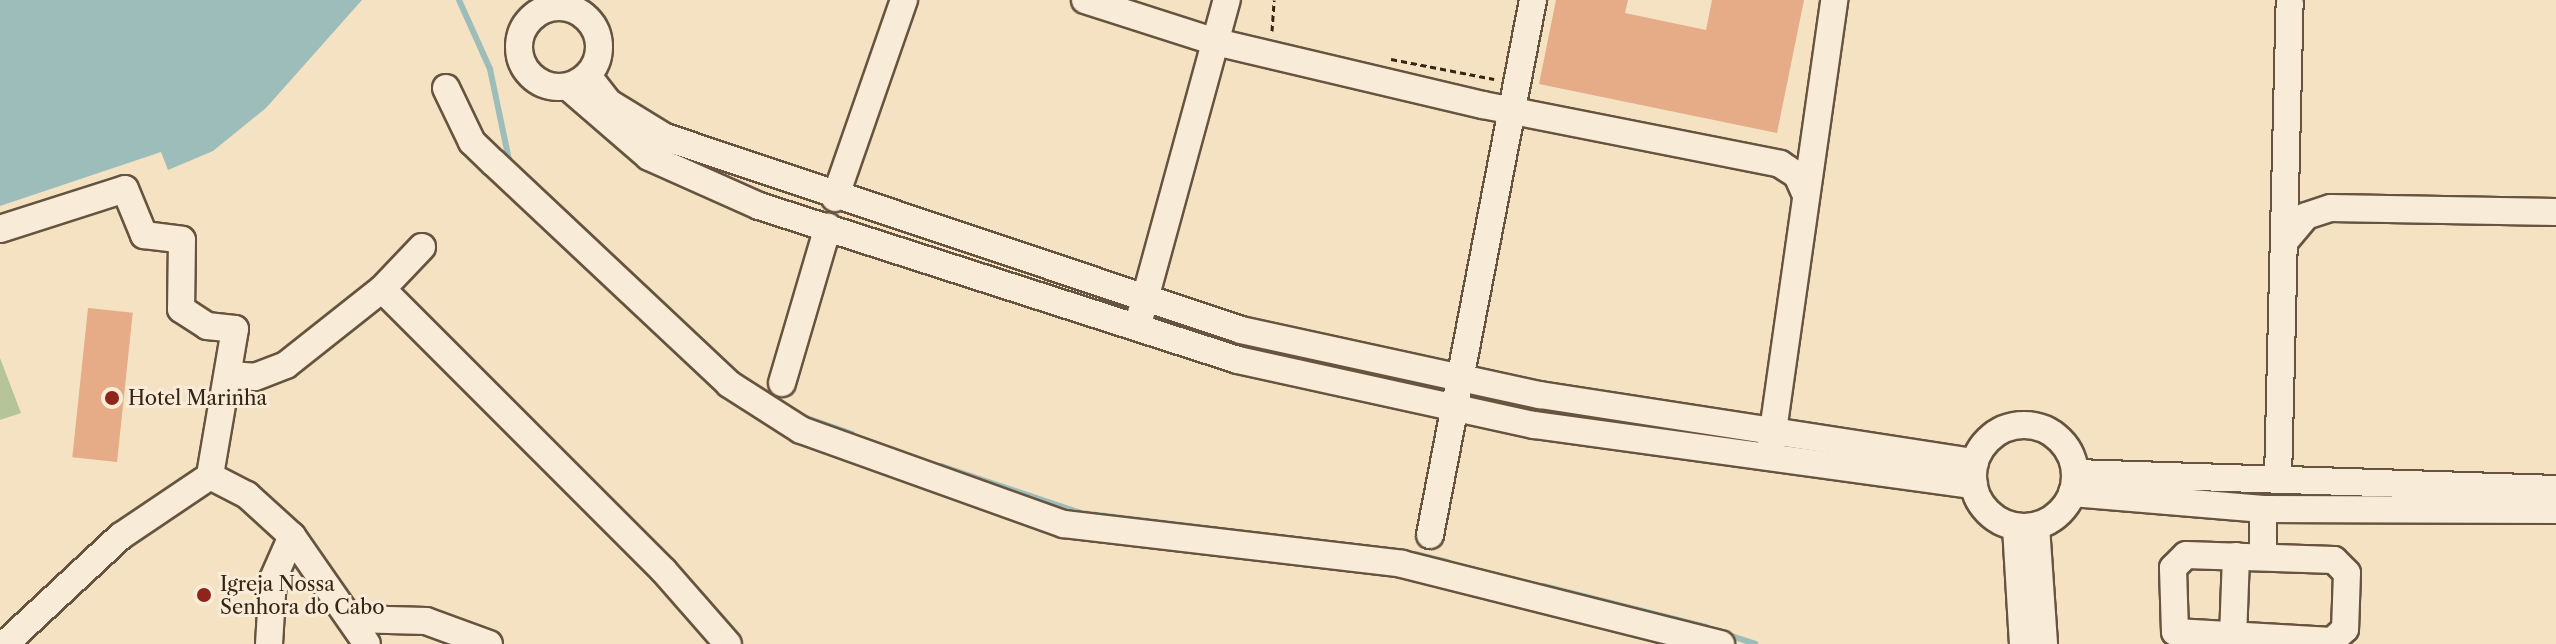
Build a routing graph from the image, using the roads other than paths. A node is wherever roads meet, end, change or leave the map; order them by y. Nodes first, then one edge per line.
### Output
1 (904, 0) edge
2 (1085, 0) edge
3 (1227, 0) edge
4 (1533, 0) edge
5 (1834, 0) edge
6 (2290, 3) dead end
7 (548, 5) edge
8 (1216, 42) junction
9 (578, 81) junction
10 (446, 88) dead end
11 (1514, 111) junction
12 (1806, 195) junction
13 (835, 198) junction
14 (2556, 212) edge
15 (828, 227) junction
16 (0, 229) edge
17 (2286, 240) junction
18 (422, 247) dead end
19 (382, 289) junction
20 (1144, 303) junction
21 (1136, 331) junction
22 (229, 375) junction
23 (1460, 378) junction
24 (782, 383) dead end
25 (1453, 408) junction
26 (1772, 435) junction
27 (1769, 462) junction
28 (1974, 473) junction
29 (210, 476) junction
30 (2278, 479) junction
31 (2074, 483) junction
32 (2556, 489) edge
33 (2263, 509) junction
34 (2556, 510) edge
35 (2026, 526) junction
36 (1430, 535) dead end
37 (292, 536) junction
38 (2236, 556) junction
39 (2263, 557) junction
40 (351, 619) junction
41 (2233, 638) junction
42 (5, 644) edge
43 (269, 644) edge
44 (367, 644) edge
45 (489, 644) edge
46 (728, 644) edge
47 (1721, 644) edge
48 (2023, 644) edge
49 (2044, 644) edge

1 - 13 street
2 - 8 street
3 - 8 street
4 - 11 street
5 - 12 street
6 - 17 street
7 - 9 street
7 - 9 street
8 - 11 street
8 - 20 street
9 - 13 street
9 - 15 street
10 - 47 street
11 - 12 street
11 - 23 street
12 - 26 street
13 - 20 street
14 - 17 street
15 - 21 street
15 - 24 street
16 - 22 street
17 - 30 street
18 - 19 street
19 - 22 street
19 - 46 street
20 - 21 street
20 - 23 street
21 - 25 street
22 - 29 street
23 - 25 street
23 - 26 street
25 - 27 street
25 - 36 street
26 - 27 street
26 - 28 street
27 - 28 street
28 - 31 street
28 - 35 street
29 - 37 street
29 - 42 street
30 - 31 street
30 - 32 street
31 - 33 street
31 - 35 street
33 - 34 street
33 - 39 street
35 - 48 street
35 - 49 street
37 - 40 street
37 - 43 street
38 - 39 street
38 - 41 street
38 - 41 street
39 - 41 street
40 - 44 street
40 - 45 street

